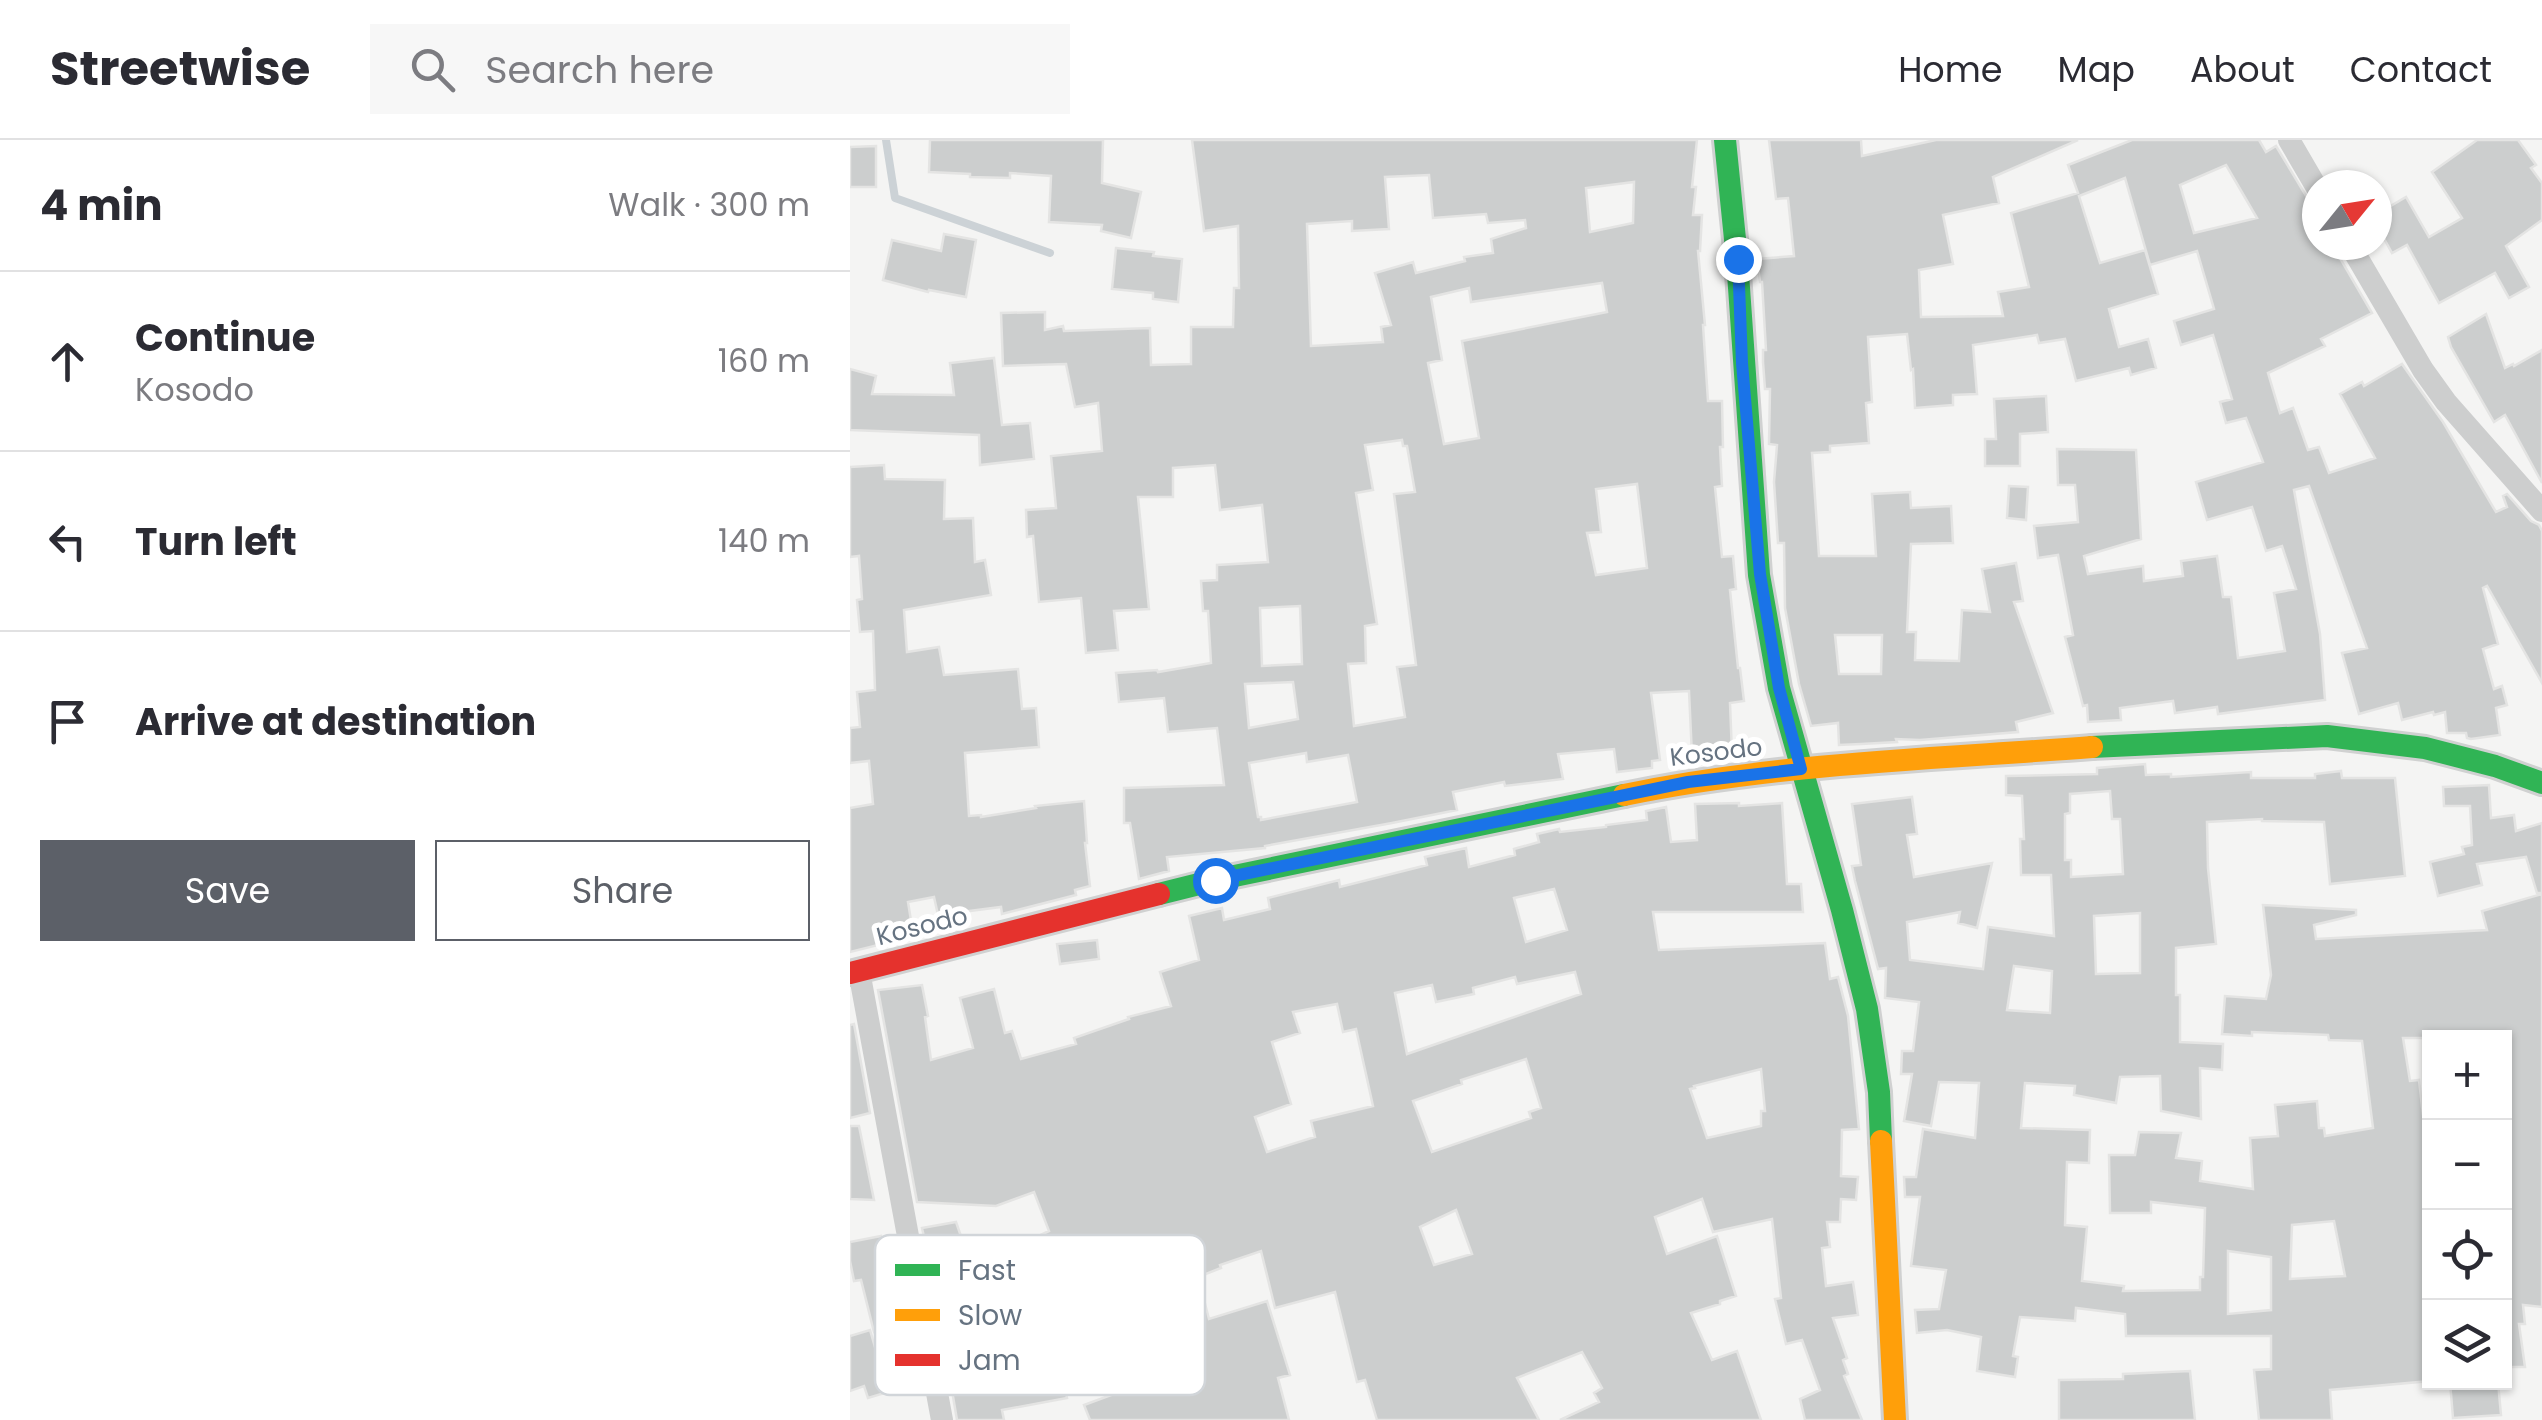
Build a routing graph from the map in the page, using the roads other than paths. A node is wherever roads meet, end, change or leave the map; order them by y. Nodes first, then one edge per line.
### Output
1 (1725, 140) edge
2 (2290, 140) edge
3 (2307, 170) edge
4 (2359, 260) edge
5 (2542, 511) edge
6 (1801, 769) junction
7 (2542, 784) edge
8 (854, 972) edge
9 (906, 1235) edge
10 (937, 1395) edge
11 (942, 1420) edge
12 (1895, 1420) edge

1 - 6 main road
2 - 3 street
4 - 5 street
6 - 7 main road, Kosodo
6 - 8 main road, Kosodo
6 - 12 main road
8 - 9 street
10 - 11 street

